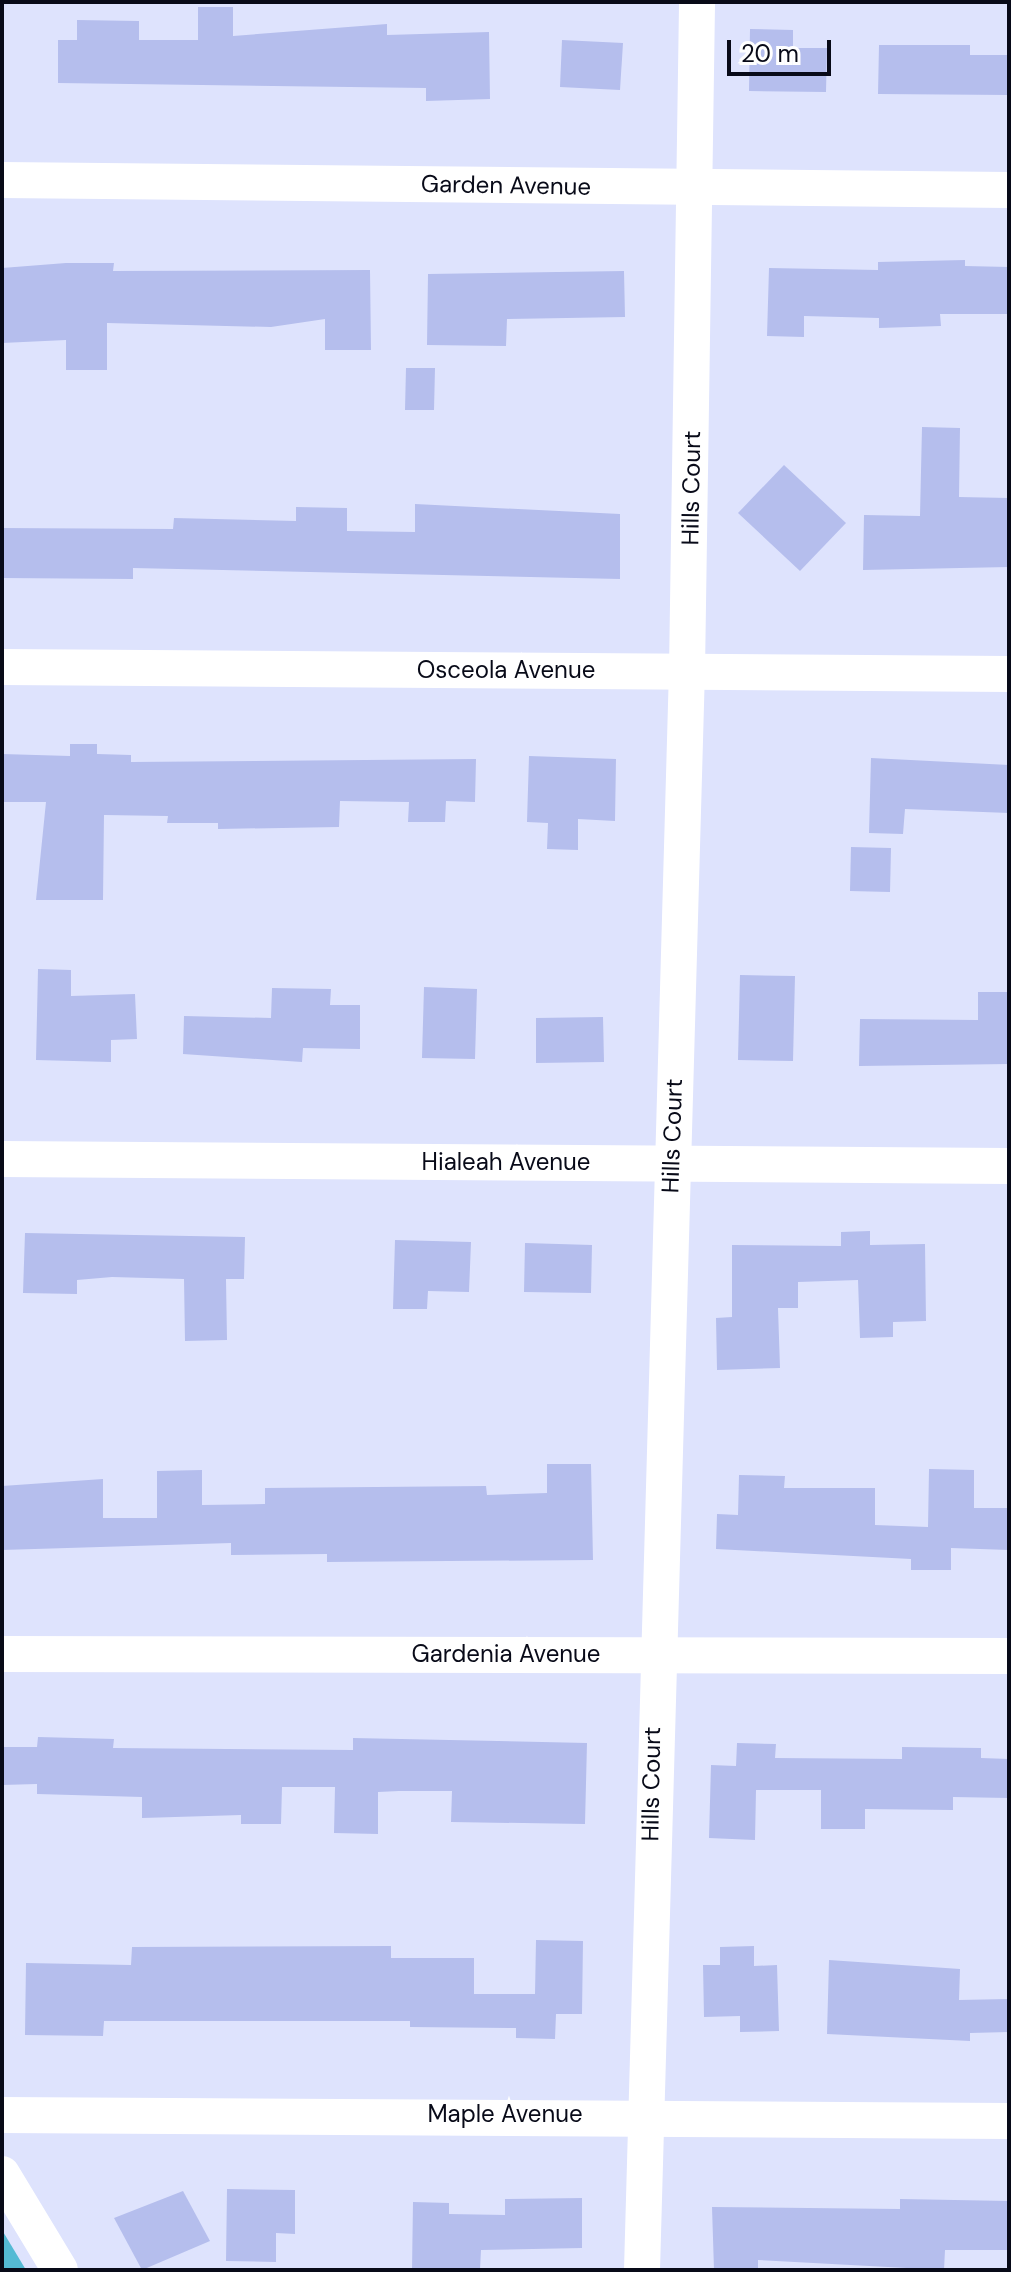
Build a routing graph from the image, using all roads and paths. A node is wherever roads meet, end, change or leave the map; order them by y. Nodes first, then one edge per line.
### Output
1 (697, 2) edge
2 (2, 180) edge
3 (696, 187) junction
4 (1009, 190) edge
5 (2, 667) edge
6 (687, 671) junction
7 (1009, 674) edge
8 (2, 1159) edge
9 (671, 1164) junction
10 (1009, 1166) edge
11 (2, 1654) edge
12 (654, 1654) junction
13 (1009, 1656) edge
14 (2, 2115) edge
15 (645, 2115) junction
16 (1009, 2121) edge
17 (2, 2174) edge
18 (60, 2270) edge
19 (642, 2270) edge

1 - 3 street, Hills Court
2 - 3 street, Garden Avenue
3 - 4 street, Garden Avenue
3 - 6 street, Hills Court
5 - 6 street, Osceola Avenue
6 - 7 street, Osceola Avenue
6 - 9 street, Hills Court
8 - 9 street, Hialeah Avenue
9 - 10 street, Hialeah Avenue
9 - 12 street, Hills Court
11 - 12 street, Gardenia Avenue
12 - 13 street, Gardenia Avenue
12 - 15 street, Hills Court
14 - 15 street, Maple Avenue
15 - 16 street, Maple Avenue
15 - 19 street, Hills Court
17 - 18 street

